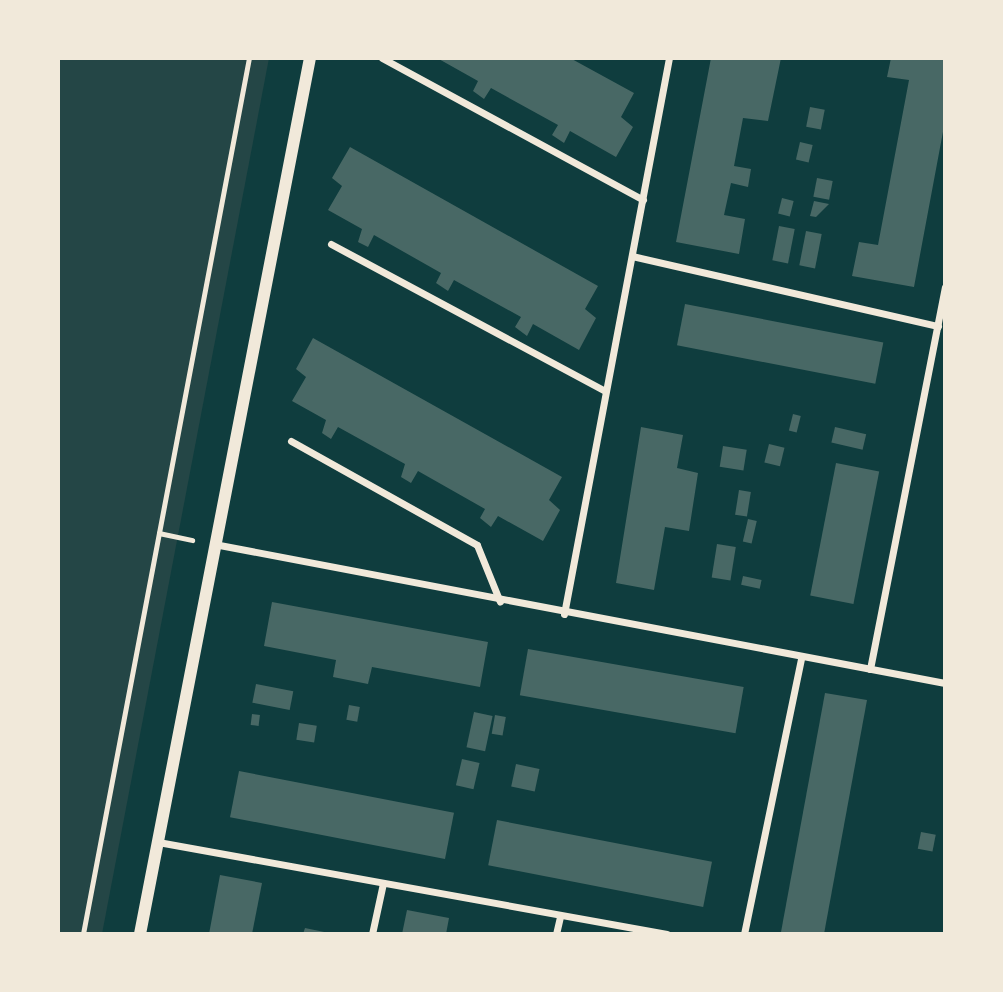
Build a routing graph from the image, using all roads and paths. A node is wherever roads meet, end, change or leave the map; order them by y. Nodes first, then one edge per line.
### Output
1 (250, 58) edge
2 (310, 58) edge
3 (382, 58) edge
4 (669, 58) edge
5 (643, 200) junction
6 (331, 244) dead end
7 (632, 256) junction
8 (945, 287) edge
9 (938, 326) junction
10 (603, 390) junction
11 (291, 441) dead end
12 (159, 533) junction
13 (213, 544) junction
14 (500, 602) junction
15 (564, 614) junction
16 (801, 659) junction
17 (870, 669) junction
18 (945, 683) edge
19 (158, 842) junction
20 (383, 883) junction
21 (560, 916) junction
22 (83, 934) edge
23 (140, 934) edge
24 (372, 934) edge
25 (556, 934) edge
26 (667, 934) edge
27 (744, 934) edge

1 - 12 path
2 - 13 street
3 - 5 street
4 - 5 street
5 - 7 street
6 - 10 street
7 - 9 street
7 - 10 street
8 - 9 street
9 - 17 street
10 - 15 street
11 - 14 street
12 - 13 path
12 - 22 path
13 - 14 street
13 - 19 street
14 - 15 street
15 - 16 street
16 - 17 street
16 - 27 street
17 - 18 street
19 - 20 street
19 - 23 street
20 - 21 street
20 - 24 street
21 - 25 street
21 - 26 street

